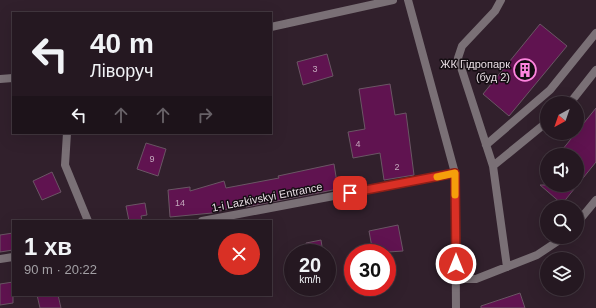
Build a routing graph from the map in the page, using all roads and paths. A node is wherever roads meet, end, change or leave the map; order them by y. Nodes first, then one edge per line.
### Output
1 (394, 0) edge
2 (408, 0) edge
3 (501, 0) edge
4 (272, 27) edge
5 (596, 33) edge
6 (596, 70) edge
7 (12, 78) edge
8 (0, 79) edge
9 (576, 96) edge
10 (540, 128) edge
11 (68, 134) edge
12 (486, 145) junction
13 (494, 166) junction
14 (455, 173) junction
15 (596, 200) edge
16 (584, 215) edge
17 (88, 220) edge
18 (207, 220) edge
19 (554, 244) edge
20 (12, 257) edge
21 (0, 259) edge
22 (507, 267) junction
23 (456, 279) junction
24 (456, 308) edge

1 - 4 street
2 - 14 street
3 - 12 street
5 - 12 street
6 - 9 street
7 - 8 street
10 - 13 street
11 - 17 street
12 - 13 street
13 - 22 street
14 - 18 street, 1-i Lazkivskyi Entrance
14 - 23 street
15 - 16 street
19 - 22 street
20 - 21 street
22 - 23 street
23 - 24 street

